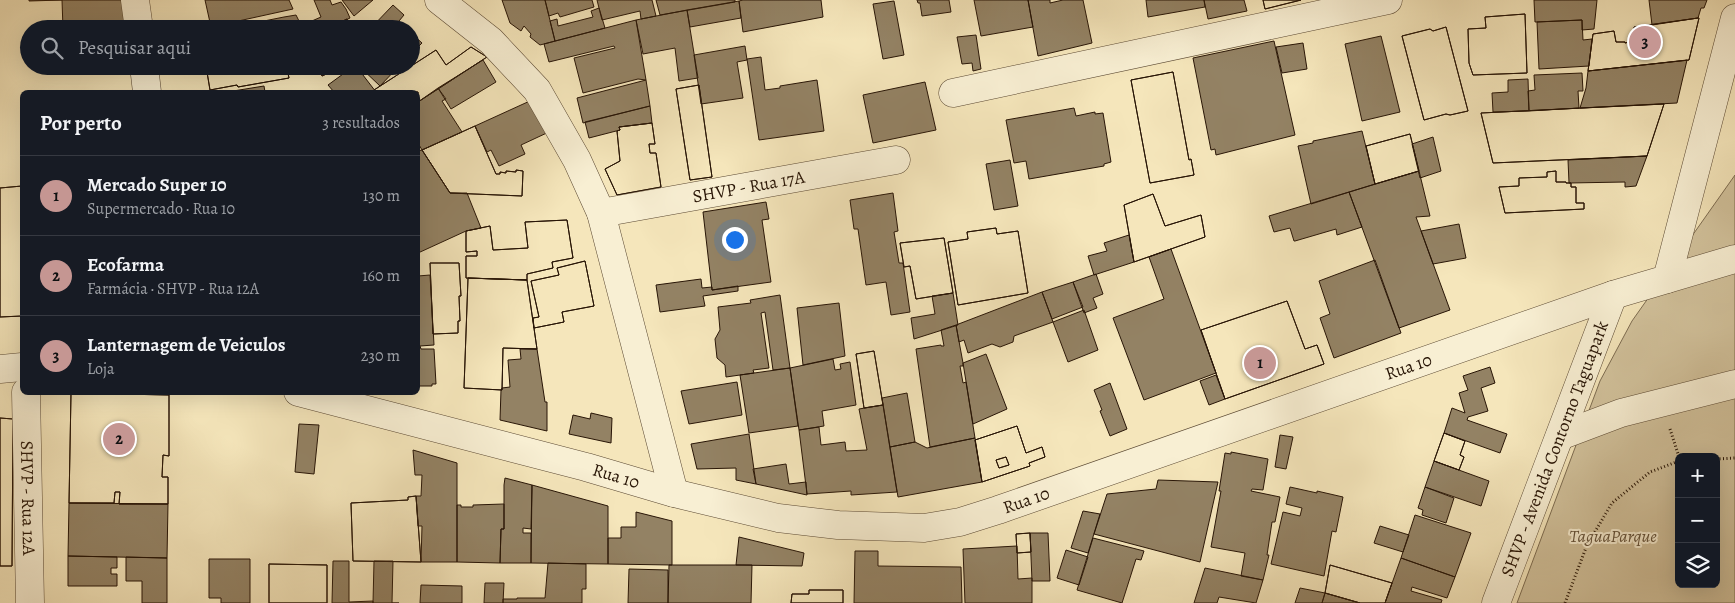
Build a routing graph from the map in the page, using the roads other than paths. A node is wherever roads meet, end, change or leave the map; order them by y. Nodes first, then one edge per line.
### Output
1 (135, 0) edge
2 (438, 0) edge
3 (1388, 0) edge
4 (1735, 18) edge
5 (138, 20) edge
6 (145, 75) edge
7 (147, 90) edge
8 (953, 93) dead end
9 (896, 160) dead end
10 (601, 213) junction
11 (1735, 259) edge
12 (1667, 279) junction
13 (1614, 296) junction
14 (20, 367) edge
15 (0, 370) edge
16 (1735, 384) edge
17 (26, 395) edge
18 (310, 395) edge
19 (1560, 436) junction
20 (674, 493) junction
21 (30, 603) edge
22 (1496, 603) edge

1 - 5 street
2 - 10 street
3 - 8 street
4 - 12 street
6 - 7 street
9 - 10 street, SHVP - Rua 17A
10 - 20 street
11 - 12 street, Rua 10
12 - 13 street, Rua 10
13 - 19 street, SHVP - Avenida Contorno Taguapark
13 - 20 street, Rua 10
14 - 15 street
16 - 19 street
17 - 21 street, SHVP - Rua 12A
18 - 20 street, Rua 10
19 - 22 street, SHVP - Avenida Contorno Taguapark

